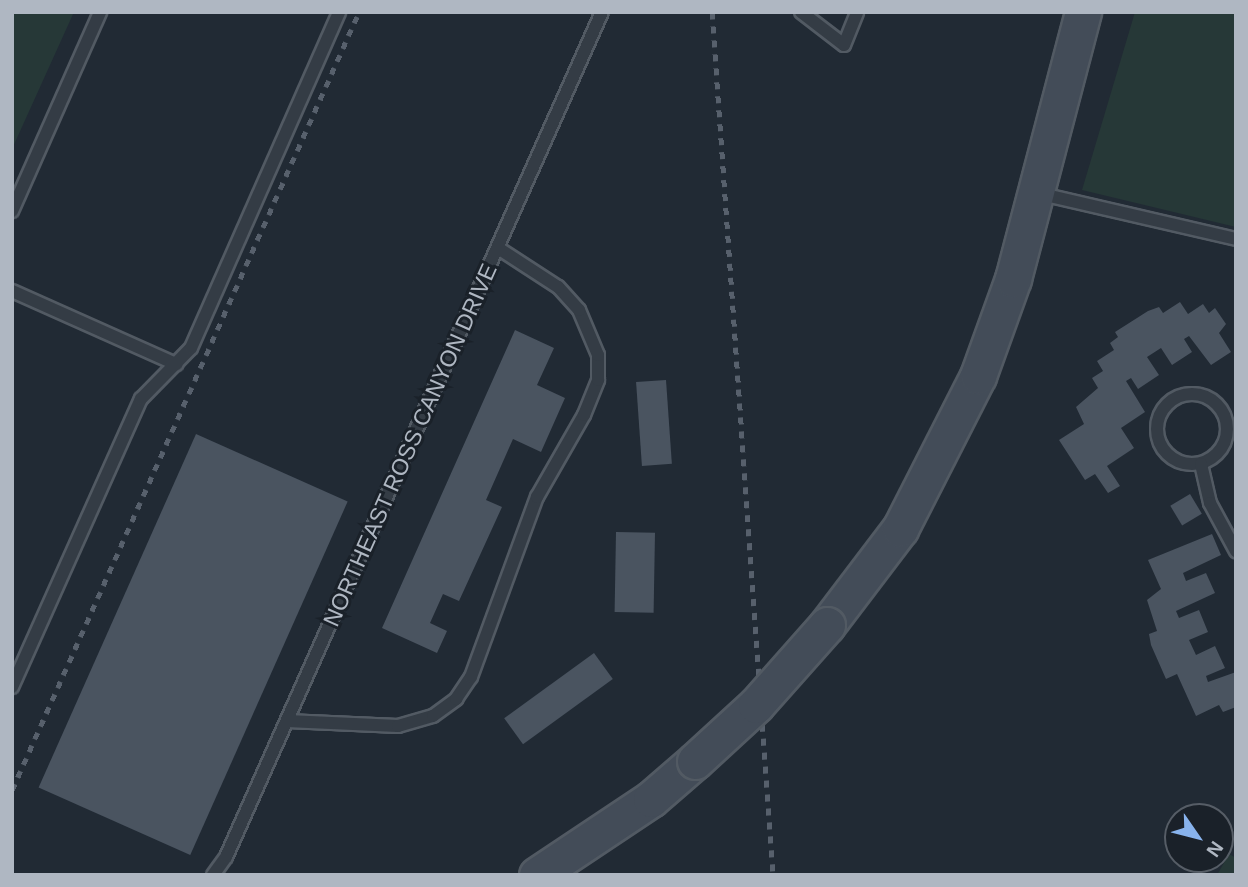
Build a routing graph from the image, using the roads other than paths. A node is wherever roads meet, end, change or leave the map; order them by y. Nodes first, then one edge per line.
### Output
1 (100, 12) edge
2 (339, 12) edge
3 (602, 12) edge
4 (801, 12) edge
5 (857, 12) edge
6 (1083, 12) edge
7 (1037, 193) junction
8 (12, 211) edge
9 (1236, 239) edge
10 (498, 248) junction
11 (12, 291) edge
12 (176, 364) junction
13 (1201, 464) junction
14 (1236, 551) edge
15 (12, 687) edge
16 (287, 721) junction
17 (213, 875) edge
18 (537, 875) edge

1 - 8 lane
2 - 12 lane
3 - 10 lane, NORTHEAST ROSS CANYON DRIVE
4 - 5 lane
6 - 7 main road
7 - 9 lane
7 - 18 main road, bridge
10 - 16 lane, NORTHEAST ROSS CANYON DRIVE
10 - 16 lane
11 - 12 lane
12 - 15 lane
13 - 13 lane
13 - 14 lane
16 - 17 lane, NORTHEAST ROSS CANYON DRIVE

